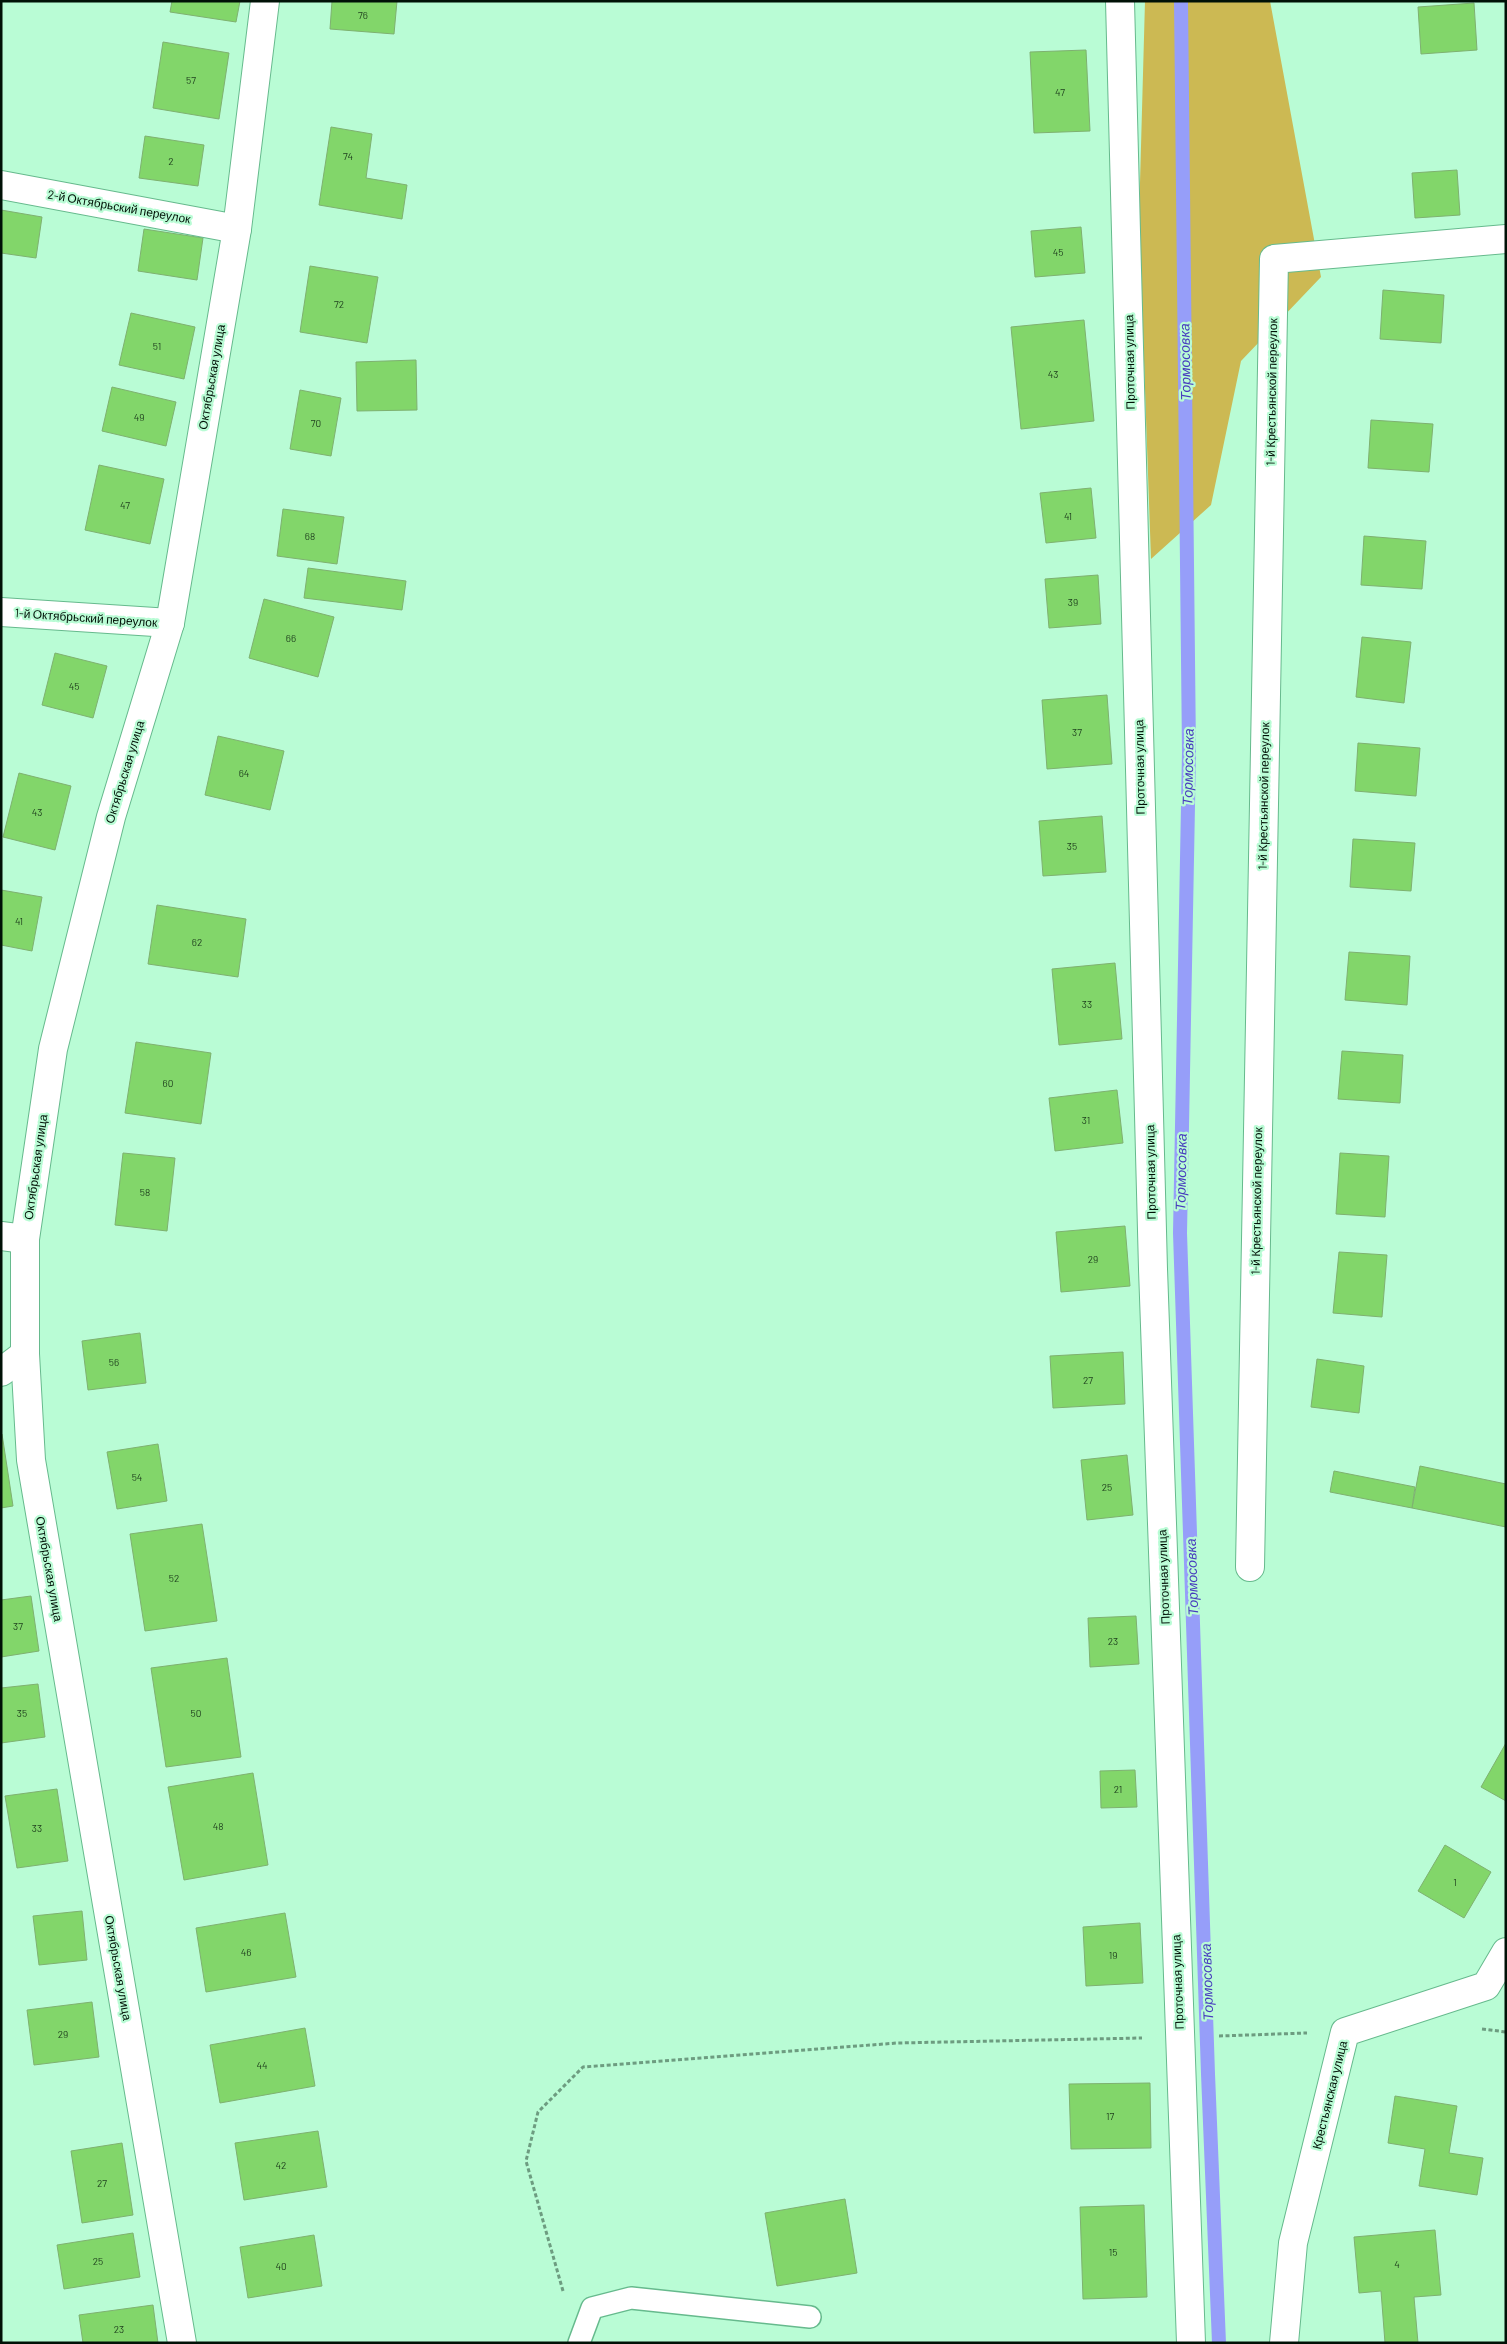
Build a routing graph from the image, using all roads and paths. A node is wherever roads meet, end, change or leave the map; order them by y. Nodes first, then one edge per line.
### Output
1 (265, 1) edge
2 (1120, 1) edge
3 (1, 185) edge
4 (237, 229) junction
5 (1506, 239) edge
6 (1, 612) edge
7 (170, 623) junction
8 (13, 1238) edge
9 (24, 1354) junction
10 (1, 1372) edge
11 (1250, 1566) dead end
12 (1506, 1952) edge
13 (1346, 2032) junction
14 (1180, 2037) junction
15 (564, 2295) dead end
16 (810, 2317) dead end
17 (182, 2343) edge
18 (579, 2343) edge
19 (1191, 2343) edge
20 (1284, 2343) edge

1 - 4 street, Октябрьская улица
2 - 14 street, Проточная улица
3 - 4 street, 2-й Октябрьский переулок
4 - 7 street, Октябрьская улица
5 - 11 street, 1-й Крестьянской переулок
6 - 7 street, 1-й Октябрьский переулок
7 - 8 street, Октябрьская улица
8 - 9 street, Октябрьская улица
9 - 10 street
9 - 17 street, Октябрьская улица
12 - 13 street, Крестьянская улица
13 - 14 path
13 - 20 street, Крестьянская улица
14 - 15 path
14 - 19 street, Проточная улица
16 - 18 lane

